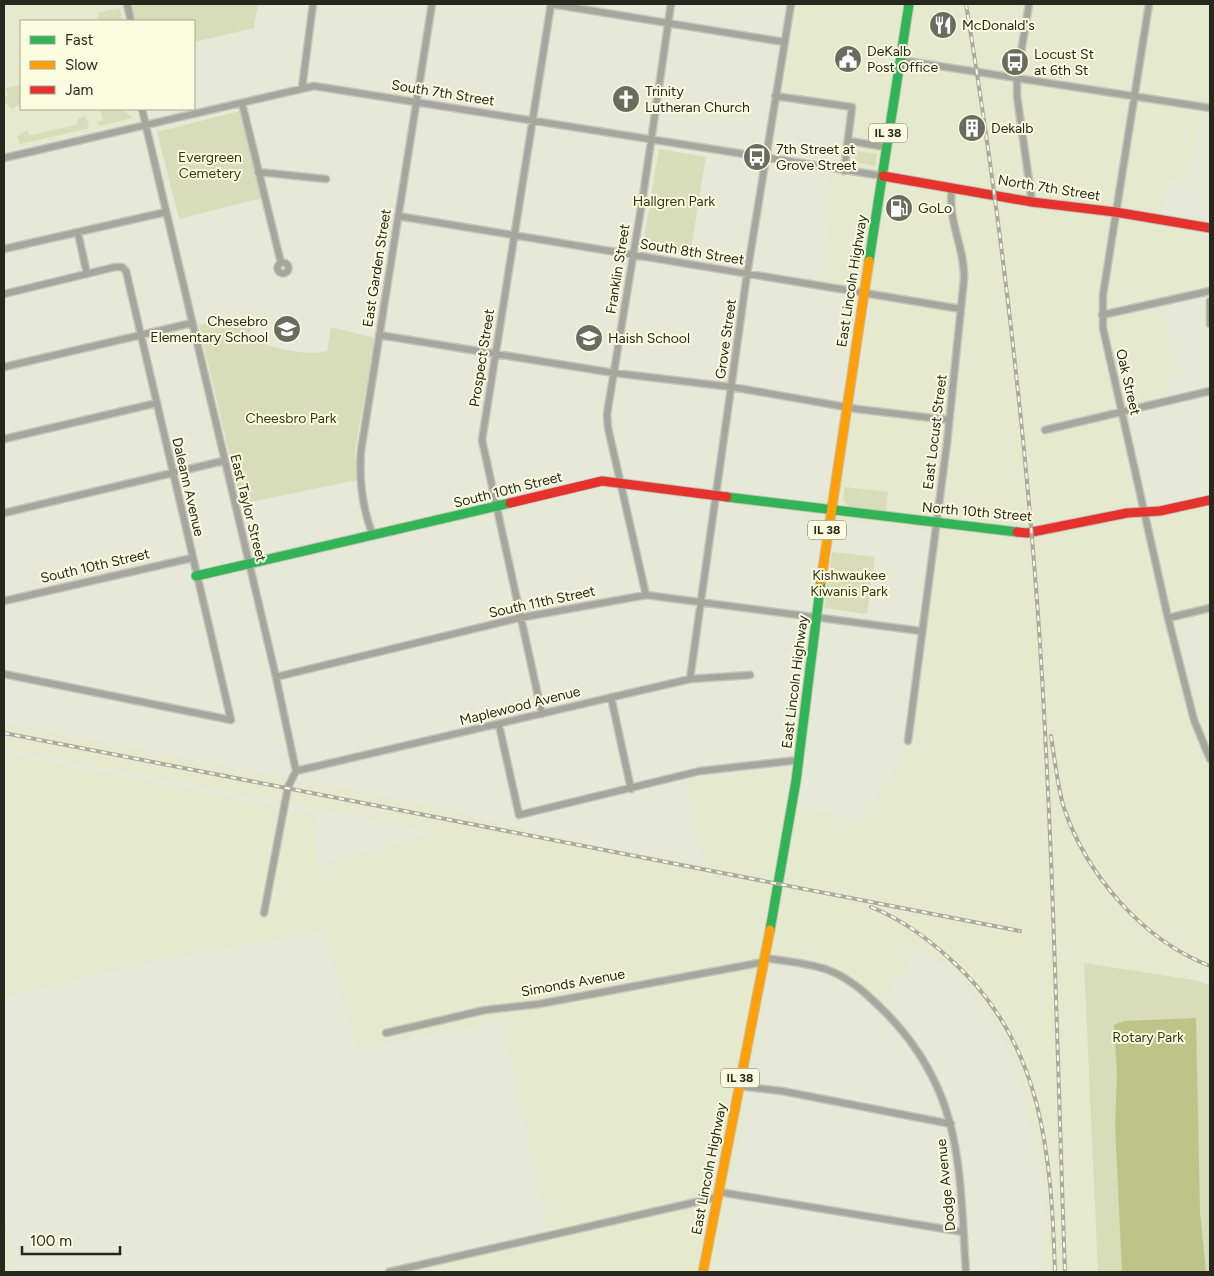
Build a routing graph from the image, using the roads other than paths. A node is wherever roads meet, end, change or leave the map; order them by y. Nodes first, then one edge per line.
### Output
1 (127, 4) edge
2 (313, 4) edge
3 (432, 4) edge
4 (551, 4) edge
5 (671, 4) edge
6 (791, 4) edge
7 (909, 4) edge
8 (1029, 4) edge
9 (1148, 4) edge
10 (131, 20) edge
11 (668, 23) junction
12 (784, 42) junction
13 (900, 60) junction
14 (1017, 77) junction
15 (302, 88) junction
16 (775, 96) junction
17 (1135, 97) junction
18 (416, 102) junction
19 (242, 103) junction
20 (1210, 108) edge
21 (142, 110) edge
22 (532, 119) junction
23 (146, 124) junction
24 (652, 140) junction
25 (849, 141) junction
26 (886, 147) junction
27 (4, 158) edge
28 (765, 158) junction
29 (844, 171) junction
30 (258, 172) junction
31 (882, 176) junction
32 (326, 179) dead end
33 (952, 187) junction
34 (1032, 202) junction
35 (166, 212) junction
36 (1115, 212) junction
37 (398, 216) junction
38 (1210, 228) edge
39 (78, 233) junction
40 (515, 234) junction
41 (4, 249) edge
42 (633, 255) junction
43 (281, 262) dead end
44 (87, 274) junction
45 (747, 274) junction
46 (1210, 291) edge
47 (864, 292) junction
48 (4, 294) edge
49 (1210, 301) edge
50 (961, 309) junction
51 (1102, 315) junction
52 (192, 323) junction
53 (1210, 324) edge
54 (140, 334) junction
55 (380, 335) junction
56 (496, 352) junction
57 (4, 368) edge
58 (614, 373) junction
59 (732, 387) junction
60 (1210, 391) edge
61 (157, 403) junction
62 (847, 407) junction
63 (1122, 411) junction
64 (949, 420) junction
65 (1045, 430) dead end
66 (4, 439) edge
67 (224, 461) junction
68 (172, 474) junction
69 (621, 483) junction
70 (715, 496) junction
71 (1210, 500) edge
72 (496, 507) junction
73 (830, 511) junction
74 (1145, 512) junction
75 (4, 513) edge
76 (935, 524) junction
77 (373, 536) junction
78 (192, 558) junction
79 (249, 563) junction
80 (196, 576) junction
81 (646, 595) junction
82 (4, 601) edge
83 (700, 602) junction
84 (1210, 608) edge
85 (519, 618) junction
86 (817, 618) junction
87 (1168, 618) junction
88 (921, 631) junction
89 (4, 674) edge
90 (750, 675) dead end
91 (276, 677) junction
92 (690, 679) junction
93 (611, 697) junction
94 (542, 714) junction
95 (499, 724) junction
96 (908, 740) dead end
97 (1210, 759) edge
98 (799, 760) junction
99 (296, 771) junction
100 (632, 789) junction
101 (264, 913) dead end
102 (764, 960) junction
103 (386, 1033) dead end
104 (738, 1086) junction
105 (951, 1124) junction
106 (719, 1194) junction
107 (963, 1232) junction
108 (389, 1272) edge
109 (703, 1272) edge
110 (966, 1272) edge

1 - 10 street
2 - 15 street
3 - 18 street, East Garden Street
4 - 11 street
4 - 22 street, Prospect Street
5 - 11 street, Franklin Street
6 - 12 street, Grove Street
7 - 13 street, East Lincoln Highway / IL 38
8 - 14 street
9 - 17 street, Oak Street
11 - 12 street
11 - 24 street, Franklin Street
12 - 16 street, Grove Street
13 - 14 street
13 - 26 street, East Lincoln Highway / IL 38
14 - 17 street
14 - 34 street
15 - 18 street, South 7th Street
15 - 19 street, South 7th Street
16 - 25 street
16 - 28 street, Grove Street
17 - 20 street
17 - 36 street, Oak Street
18 - 22 street, South 7th Street
18 - 37 street, East Garden Street
19 - 23 street, South 7th Street
19 - 30 street
21 - 23 street, East Taylor Street
22 - 24 street, South 7th Street
22 - 40 street, Prospect Street
23 - 27 street, South 7th Street
23 - 35 street, East Taylor Street
24 - 28 street, South 7th Street
24 - 42 street, Franklin Street
25 - 26 street
25 - 29 street
26 - 31 street, East Lincoln Highway / IL 38
28 - 29 street, South 7th Street
28 - 45 street, Grove Street
29 - 31 street, South 7th Street
30 - 32 street
30 - 43 street
31 - 33 street, North 7th Street
31 - 47 street, East Lincoln Highway / IL 38
33 - 34 street, North 7th Street
33 - 50 street, East Locust Street
34 - 36 street, North 7th Street
35 - 39 street
35 - 52 street, East Taylor Street
36 - 38 street, North 7th Street
36 - 51 street, Oak Street
37 - 40 street, South 8th Street
37 - 55 street, East Garden Street
39 - 41 street
39 - 44 street
40 - 42 street, South 8th Street
40 - 56 street, Prospect Street
42 - 45 street, South 8th Street
42 - 58 street, Franklin Street
44 - 48 street
44 - 54 street, Daleann Avenue
45 - 47 street, South 8th Street
45 - 59 street, Grove Street
46 - 51 street
47 - 50 street, South 8th Street
47 - 62 street, East Lincoln Highway / IL 38
49 - 53 street
50 - 64 street, East Locust Street
51 - 63 street, Oak Street
52 - 54 street
52 - 67 street, East Taylor Street
54 - 57 street
54 - 61 street, Daleann Avenue
55 - 56 street
55 - 77 street, East Garden Street
56 - 58 street
56 - 72 street, Prospect Street
58 - 59 street
58 - 69 street, Franklin Street
59 - 62 street
59 - 70 street, Grove Street
60 - 63 street
61 - 66 street
61 - 68 street, Daleann Avenue
62 - 64 street
62 - 73 street, East Lincoln Highway / IL 38
63 - 65 street
63 - 74 street, Oak Street
64 - 76 street, East Locust Street
67 - 68 street
67 - 79 street, East Taylor Street
68 - 75 street
68 - 78 street, Daleann Avenue
69 - 70 street, South 10th Street
69 - 72 street, South 10th Street
69 - 81 street, Franklin Street
70 - 73 street, South 10th Street
70 - 83 street, Grove Street
71 - 74 street, North 10th Street
72 - 77 street, South 10th Street
72 - 85 street, Prospect Street
73 - 76 street, North 10th Street
73 - 86 street, East Lincoln Highway / IL 38
74 - 76 street, North 10th Street
74 - 87 street, Oak Street
76 - 88 street, East Locust Street
77 - 79 street, South 10th Street
78 - 80 street, Daleann Avenue
78 - 82 street, South 10th Street
79 - 80 street, South 10th Street
79 - 91 street, East Taylor Street
80 - 89 street, Daleann Avenue
81 - 83 street, South 11th Street
81 - 85 street, South 11th Street
83 - 86 street, South 11th Street
83 - 92 street, Grove Street
84 - 87 street
85 - 91 street, South 11th Street
85 - 94 street, Prospect Street
86 - 88 street, South 11th Street
86 - 98 street, East Lincoln Highway / IL 38
87 - 97 street, Oak Street
88 - 96 street, East Locust Street
90 - 92 street, Maplewood Avenue
91 - 99 street, East Taylor Street
92 - 93 street, Maplewood Avenue
93 - 94 street, Maplewood Avenue
93 - 100 street
94 - 95 street, Maplewood Avenue
95 - 99 street, Maplewood Avenue
95 - 100 street
98 - 100 street
98 - 102 street, East Lincoln Highway / IL 38
99 - 101 street
102 - 103 street, Simonds Avenue
102 - 104 street, East Lincoln Highway / IL 38
102 - 105 street, Dodge Avenue
104 - 105 street
104 - 106 street, East Lincoln Highway / IL 38
105 - 107 street, Dodge Avenue
106 - 107 street
106 - 108 street
106 - 109 street, East Lincoln Highway / IL 38
107 - 110 street, Dodge Avenue

